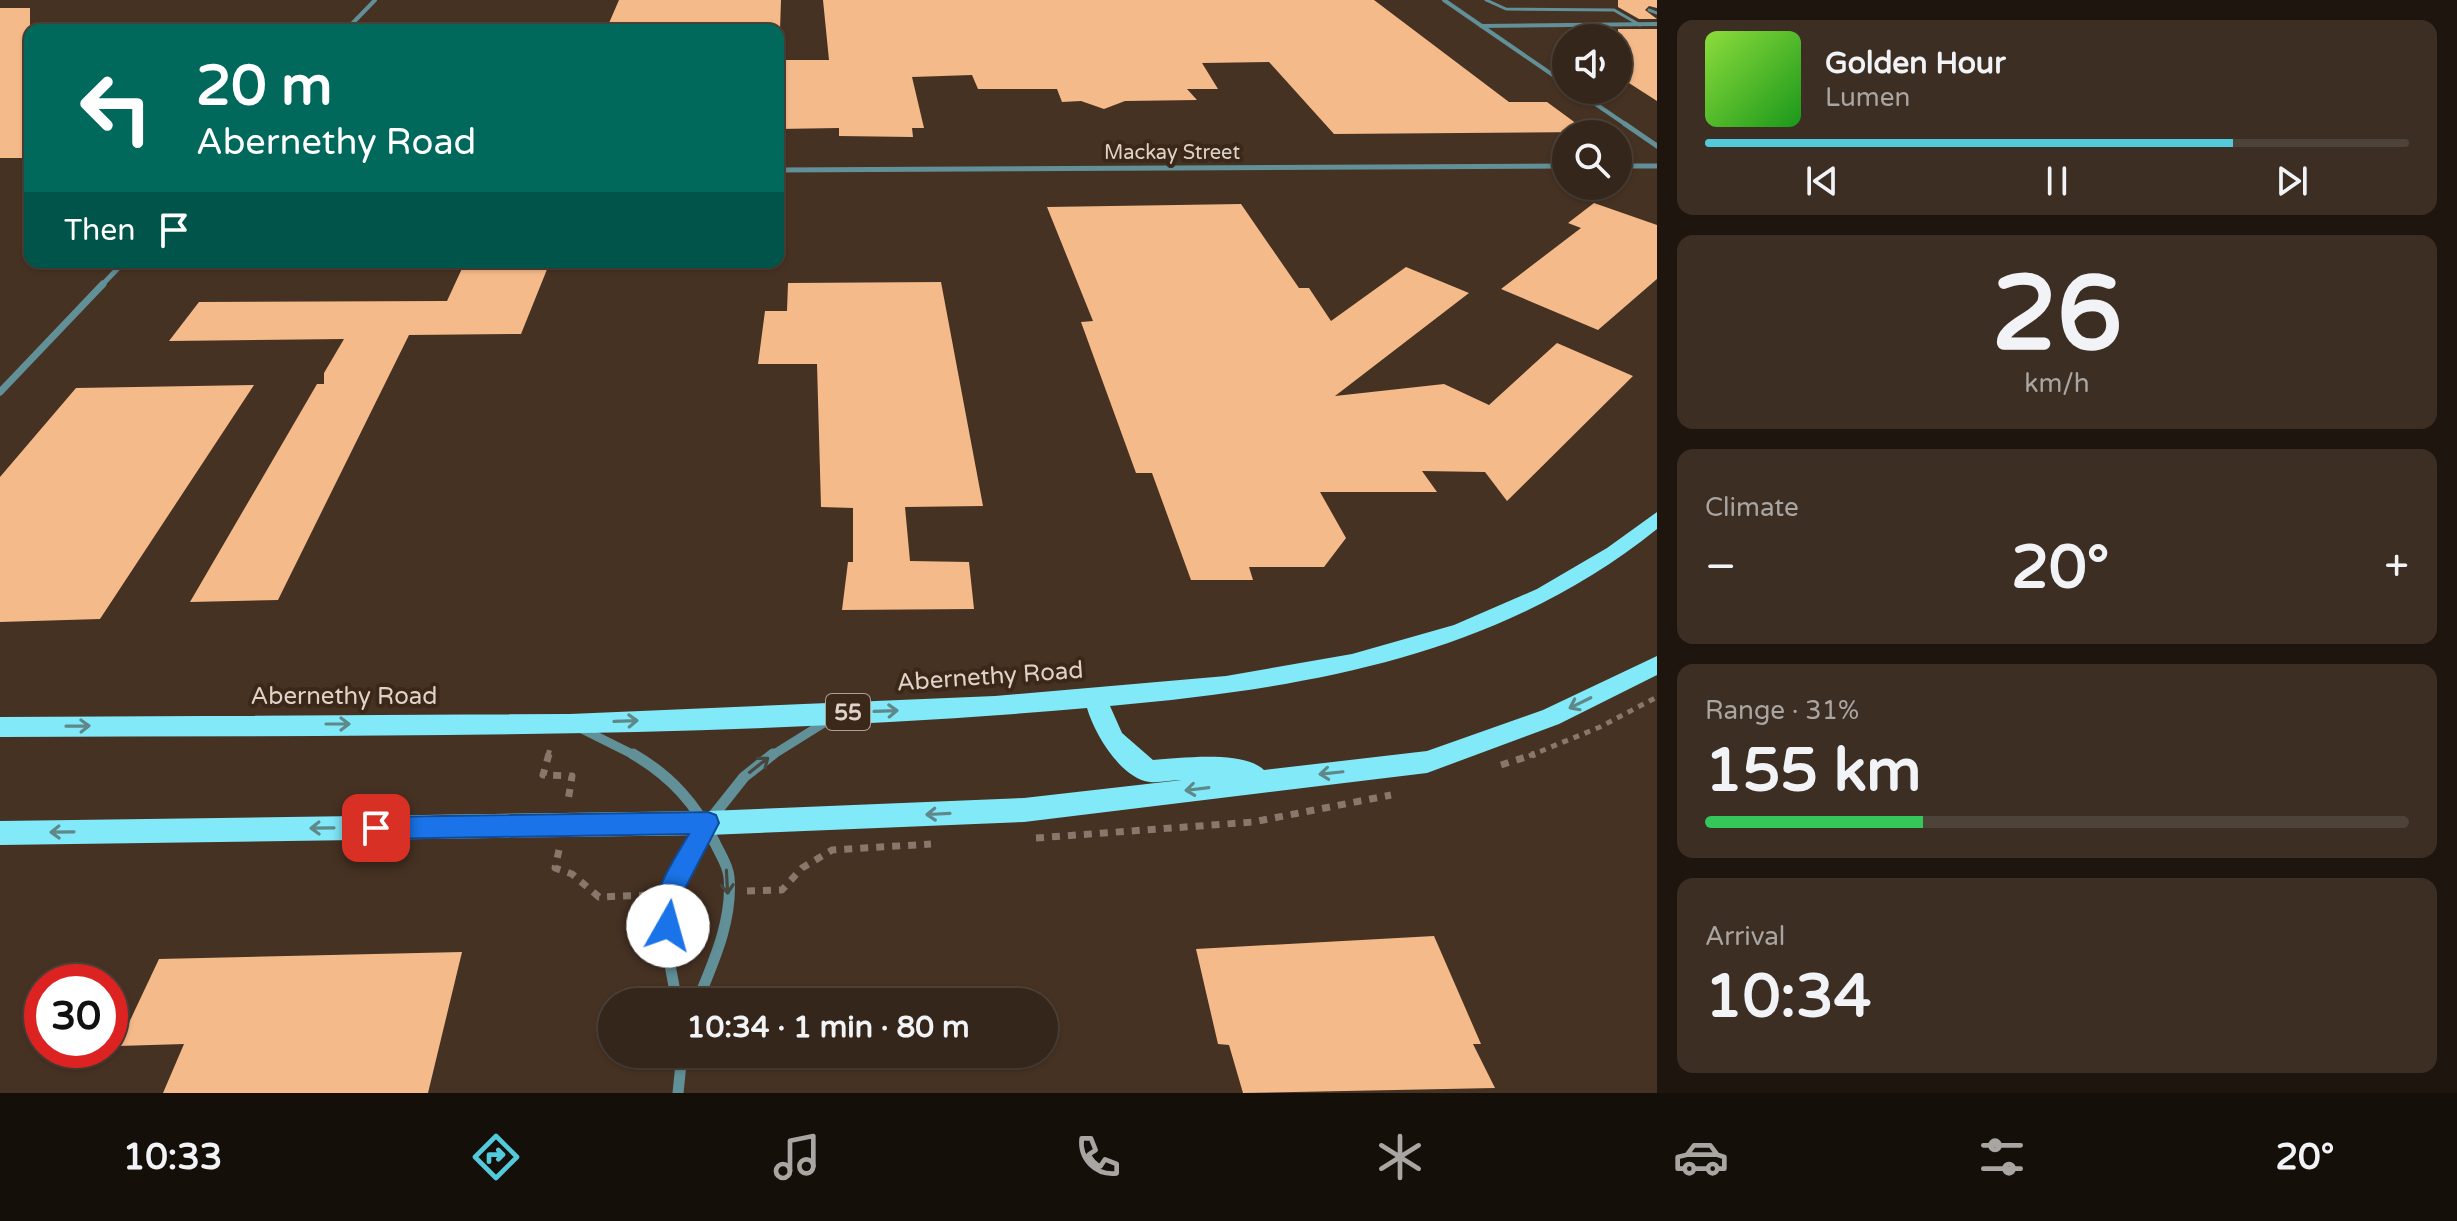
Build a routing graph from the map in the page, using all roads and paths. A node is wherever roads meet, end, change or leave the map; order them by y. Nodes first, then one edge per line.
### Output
1 (375, 0) edge
2 (1444, 0) edge
3 (1486, 0) edge
4 (1649, 10) dead end
5 (1657, 12) edge
6 (352, 24) edge
7 (1657, 24) edge
8 (1640, 25) junction
9 (1481, 26) junction
10 (1552, 74) edge
11 (1596, 104) edge
12 (1657, 146) edge
13 (1552, 166) edge
14 (1632, 166) edge
15 (1657, 166) edge
16 (784, 170) edge
17 (118, 268) edge
18 (0, 392) edge
19 (1657, 519) edge
20 (1657, 665) edge
21 (1096, 697) junction
22 (841, 713) junction
23 (563, 724) junction
24 (0, 727) edge
25 (1274, 779) junction
26 (708, 823) junction
27 (563, 825) junction
28 (0, 833) edge
29 (555, 868) dead end
30 (674, 988) edge
31 (703, 988) edge
32 (681, 1068) edge
33 (678, 1093) edge

1 - 6 street
2 - 9 street
3 - 8 lane
4 - 5 lane
7 - 8 street
8 - 9 street
9 - 10 street
11 - 12 street
13 - 16 street, Mackay Street
14 - 15 street
17 - 18 street
19 - 21 main road, Abernethy Road / 55
20 -> 25 main road
22 -> 21 main road, Abernethy Road / 55
21 - 25 main road
23 -> 22 main road, Abernethy Road / 55
26 -> 22 street
24 -> 23 main road, Abernethy Road / 55
23 - 26 street
23 - 27 path
25 -> 26 main road
26 - 27 main road
26 - 30 street
26 -> 31 street
27 -> 28 main road
27 - 29 path
32 - 33 street

